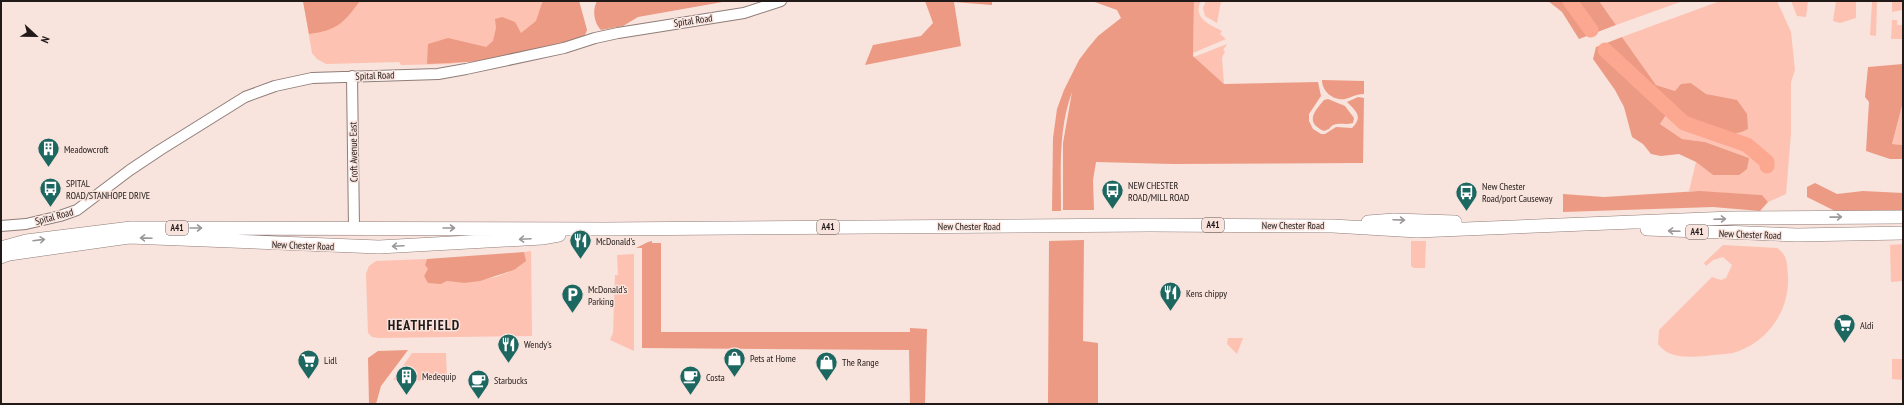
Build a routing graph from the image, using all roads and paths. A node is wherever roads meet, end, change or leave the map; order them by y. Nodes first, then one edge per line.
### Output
1 (781, 1) edge
2 (352, 76) junction
3 (1903, 217) edge
4 (1597, 224) junction
5 (1, 226) edge
6 (224, 228) junction
7 (354, 228) junction
8 (605, 229) junction
9 (1903, 233) edge
10 (465, 242) junction
11 (353, 247) junction
12 (1, 248) edge
13 (1, 257) edge

1 - 2 main road, Spital Road
2 - 5 main road, Spital Road
2 - 7 main road, Croft Avenue East
4 -> 3 highway, New Chester Road / A41
4 - 8 highway, New Chester Road / A41
9 -> 4 highway, New Chester Road / A41
6 - 7 highway, New Chester Road / A41
6 - 11 highway
12 -> 6 highway, New Chester Road / A41
7 -> 8 highway, New Chester Road / A41
7 - 10 highway
8 -> 10 highway, New Chester Road / A41
10 -> 11 highway, New Chester Road / A41
11 -> 13 highway, New Chester Road / A41

